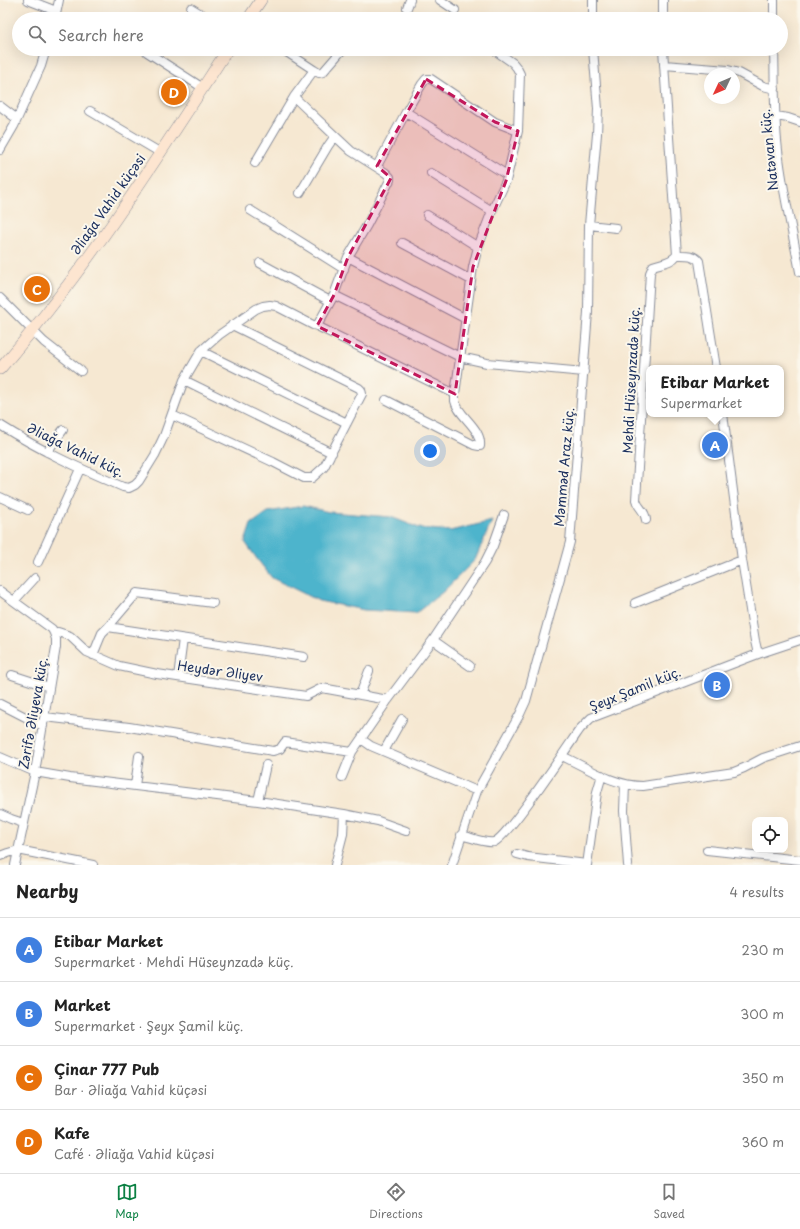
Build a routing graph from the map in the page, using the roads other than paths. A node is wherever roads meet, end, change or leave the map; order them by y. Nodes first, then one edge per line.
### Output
1 (28, 0) edge
2 (58, 0) edge
3 (260, 0) edge
4 (440, 0) edge
5 (593, 0) edge
6 (663, 0) edge
7 (774, 0) edge
8 (191, 8) dead end
9 (455, 10) dead end
10 (50, 12) edge
11 (56, 12) edge
12 (198, 12) edge
13 (252, 12) edge
14 (593, 12) edge
15 (663, 12) edge
16 (774, 12) edge
17 (44, 56) edge
18 (153, 56) edge
19 (224, 56) edge
20 (293, 56) edge
21 (337, 56) edge
22 (502, 56) edge
23 (594, 56) edge
24 (663, 56) edge
25 (774, 56) edge
26 (664, 65) junction
27 (314, 70) junction
28 (203, 88) junction
29 (775, 89) junction
30 (294, 97) junction
31 (0, 106) edge
32 (90, 111) dead end
33 (406, 112) junction
34 (776, 116) junction
35 (17, 119) junction
36 (800, 122) edge
37 (518, 131) junction
38 (335, 136) junction
39 (0, 150) edge
40 (161, 153) junction
41 (254, 163) dead end
42 (377, 166) junction
43 (431, 173) dead end
44 (507, 175) junction
45 (300, 192) dead end
46 (250, 210) dead end
47 (492, 211) junction
48 (427, 215) dead end
49 (589, 225) junction
50 (616, 228) dead end
51 (402, 243) dead end
52 (478, 247) junction
53 (677, 256) junction
54 (348, 257) junction
55 (260, 263) dead end
56 (344, 269) junction
57 (800, 272) edge
58 (471, 280) junction
59 (0, 298) edge
60 (332, 298) junction
61 (466, 319) junction
62 (232, 325) junction
63 (317, 326) junction
64 (32, 331) junction
65 (201, 351) junction
66 (460, 357) junction
67 (716, 365) edge
68 (0, 369) edge
69 (81, 371) dead end
70 (584, 372) junction
71 (184, 380) junction
72 (455, 394) junction
73 (386, 400) dead end
74 (172, 415) junction
75 (722, 417) edge
76 (347, 423) junction
77 (0, 425) edge
78 (63, 430) dead end
79 (47, 452) junction
80 (332, 453) junction
81 (80, 469) junction
82 (0, 496) edge
83 (28, 510) dead end
84 (504, 515) dead end
85 (646, 520) dead end
86 (742, 560) junction
87 (38, 562) dead end
88 (35, 578) dead end
89 (0, 591) edge
90 (14, 601) junction
91 (213, 603) dead end
92 (635, 603) dead end
93 (108, 627) junction
94 (54, 633) junction
95 (183, 639) junction
96 (433, 640) junction
97 (800, 640) edge
98 (758, 654) junction
99 (93, 655) junction
100 (304, 657) dead end
101 (470, 666) dead end
102 (369, 671) dead end
103 (12, 675) dead end
104 (178, 677) junction
105 (49, 687) junction
106 (360, 695) junction
107 (388, 700) junction
108 (0, 704) edge
109 (45, 717) junction
110 (402, 719) dead end
111 (43, 726) junction
112 (361, 739) junction
113 (800, 746) edge
114 (352, 752) junction
115 (384, 752) junction
116 (138, 756) dead end
117 (562, 756) junction
118 (0, 757) edge
119 (266, 765) dead end
120 (35, 772) junction
121 (602, 775) junction
122 (342, 777) dead end
123 (625, 784) junction
124 (135, 786) junction
125 (477, 791) junction
126 (258, 802) junction
127 (0, 814) edge
128 (344, 814) junction
129 (23, 823) junction
130 (406, 831) dead end
131 (461, 834) junction
132 (18, 850) junction
133 (707, 850) dead end
134 (517, 854) dead end
135 (0, 856) edge
136 (800, 860) edge
137 (587, 864) edge
138 (15, 865) edge
139 (93, 865) edge
140 (335, 865) edge
141 (452, 865) edge
142 (628, 865) edge

1 - 10 street
2 - 11 street
3 - 13 main road
4 - 9 street
5 - 14 street
6 - 15 street
7 - 16 street
8 - 12 street
17 - 35 street
18 - 28 street
19 - 28 main road, Əliağa Vahid küçəsi
20 - 27 street
21 - 27 street
22 - 37 street
23 - 49 street, Məmməd Araz küç.
24 - 26 street
25 - 29 street, Natəvan küç.
26 - 29 street
26 - 53 street
27 - 30 street
28 - 40 main road, Əliağa Vahid küçəsi
29 - 34 street, Natəvan küç.
30 - 38 street
30 - 41 street
31 - 35 street
32 - 40 street
33 - 37 street
33 - 42 street
33 - 44 street
34 - 36 street
34 - 57 street, Natəvan küç.
35 - 39 street
37 - 44 street
38 - 42 street
38 - 45 street
40 - 64 main road, Əliağa Vahid küçəsi
42 - 54 street
43 - 47 street
44 - 47 street
46 - 56 street
47 - 52 street
48 - 52 street
49 - 50 street
49 - 70 street, Məmməd Araz küç.
51 - 58 street
52 - 58 street
53 - 67 street, Mehdi Hüseynzadə küç.
53 - 85 street, Mehdi Hüseynzadə küç.
54 - 56 street
54 - 61 street
55 - 60 street
56 - 60 street
58 - 61 street
59 - 64 street
60 - 63 street
60 - 66 street
61 - 66 street
62 - 63 street, Əliağa Vahid küç.
62 - 65 street, Əliağa Vahid küç.
62 - 76 street
63 - 72 street, Əliağa Vahid küç.
64 - 68 main road, Əliağa Vahid küçəsi
64 - 69 street
65 - 71 street, Əliağa Vahid küç.
65 - 76 street
66 - 70 street
66 - 72 street
70 - 125 street, Məmməd Araz küç.
71 - 74 street, Əliağa Vahid küç.
71 - 80 street
72 - 73 street
74 - 80 street
74 - 81 street, Əliağa Vahid küç.
75 - 86 street
76 - 80 street
77 - 79 street, Əliağa Vahid küç.
78 - 79 street
79 - 81 street, Əliağa Vahid küç.
81 - 87 street
82 - 83 street
84 - 96 street
86 - 92 street
86 - 98 street
88 - 90 street
89 - 90 street
90 - 94 street
91 - 93 street
93 - 95 street
93 - 99 street
94 - 99 street, Heydər Əliyev
94 - 105 street, Zərifə Əliyeva küç.
95 - 100 street
95 - 104 street
96 - 101 street
96 - 107 street
97 - 98 street, Şeyx Şamil küç.
98 - 117 street, Şeyx Şamil küç.
99 - 104 street, Heydər Əliyev
102 - 106 street
103 - 105 street
104 - 106 street, Heydər Əliyev
105 - 109 street, Zərifə Əliyeva küç.
106 - 107 street, Heydər Əliyev
107 - 112 street
108 - 111 street
109 - 111 street, Zərifə Əliyeva küç.
109 - 114 street
110 - 115 street
111 - 120 street, Zərifə Əliyeva küç.
112 - 114 street
112 - 115 street
113 - 123 street
114 - 122 street
115 - 125 street
116 - 124 street
117 - 121 street
117 - 131 street, Şeyx Şamil küç.
118 - 120 street
119 - 126 street
120 - 124 street
120 - 129 street, Zərifə Əliyeva küç.
121 - 123 street
121 - 137 street
123 - 142 street
124 - 126 street
125 - 131 street, Məmməd Araz küç.
126 - 128 street
127 - 129 street
128 - 130 street
128 - 140 street
129 - 132 street, Zərifə Əliyeva küç.
131 - 141 street, Məmməd Araz küç.
132 - 135 street
132 - 138 street, Zərifə Əliyeva küç.
132 - 139 street
133 - 136 street
134 - 137 street

